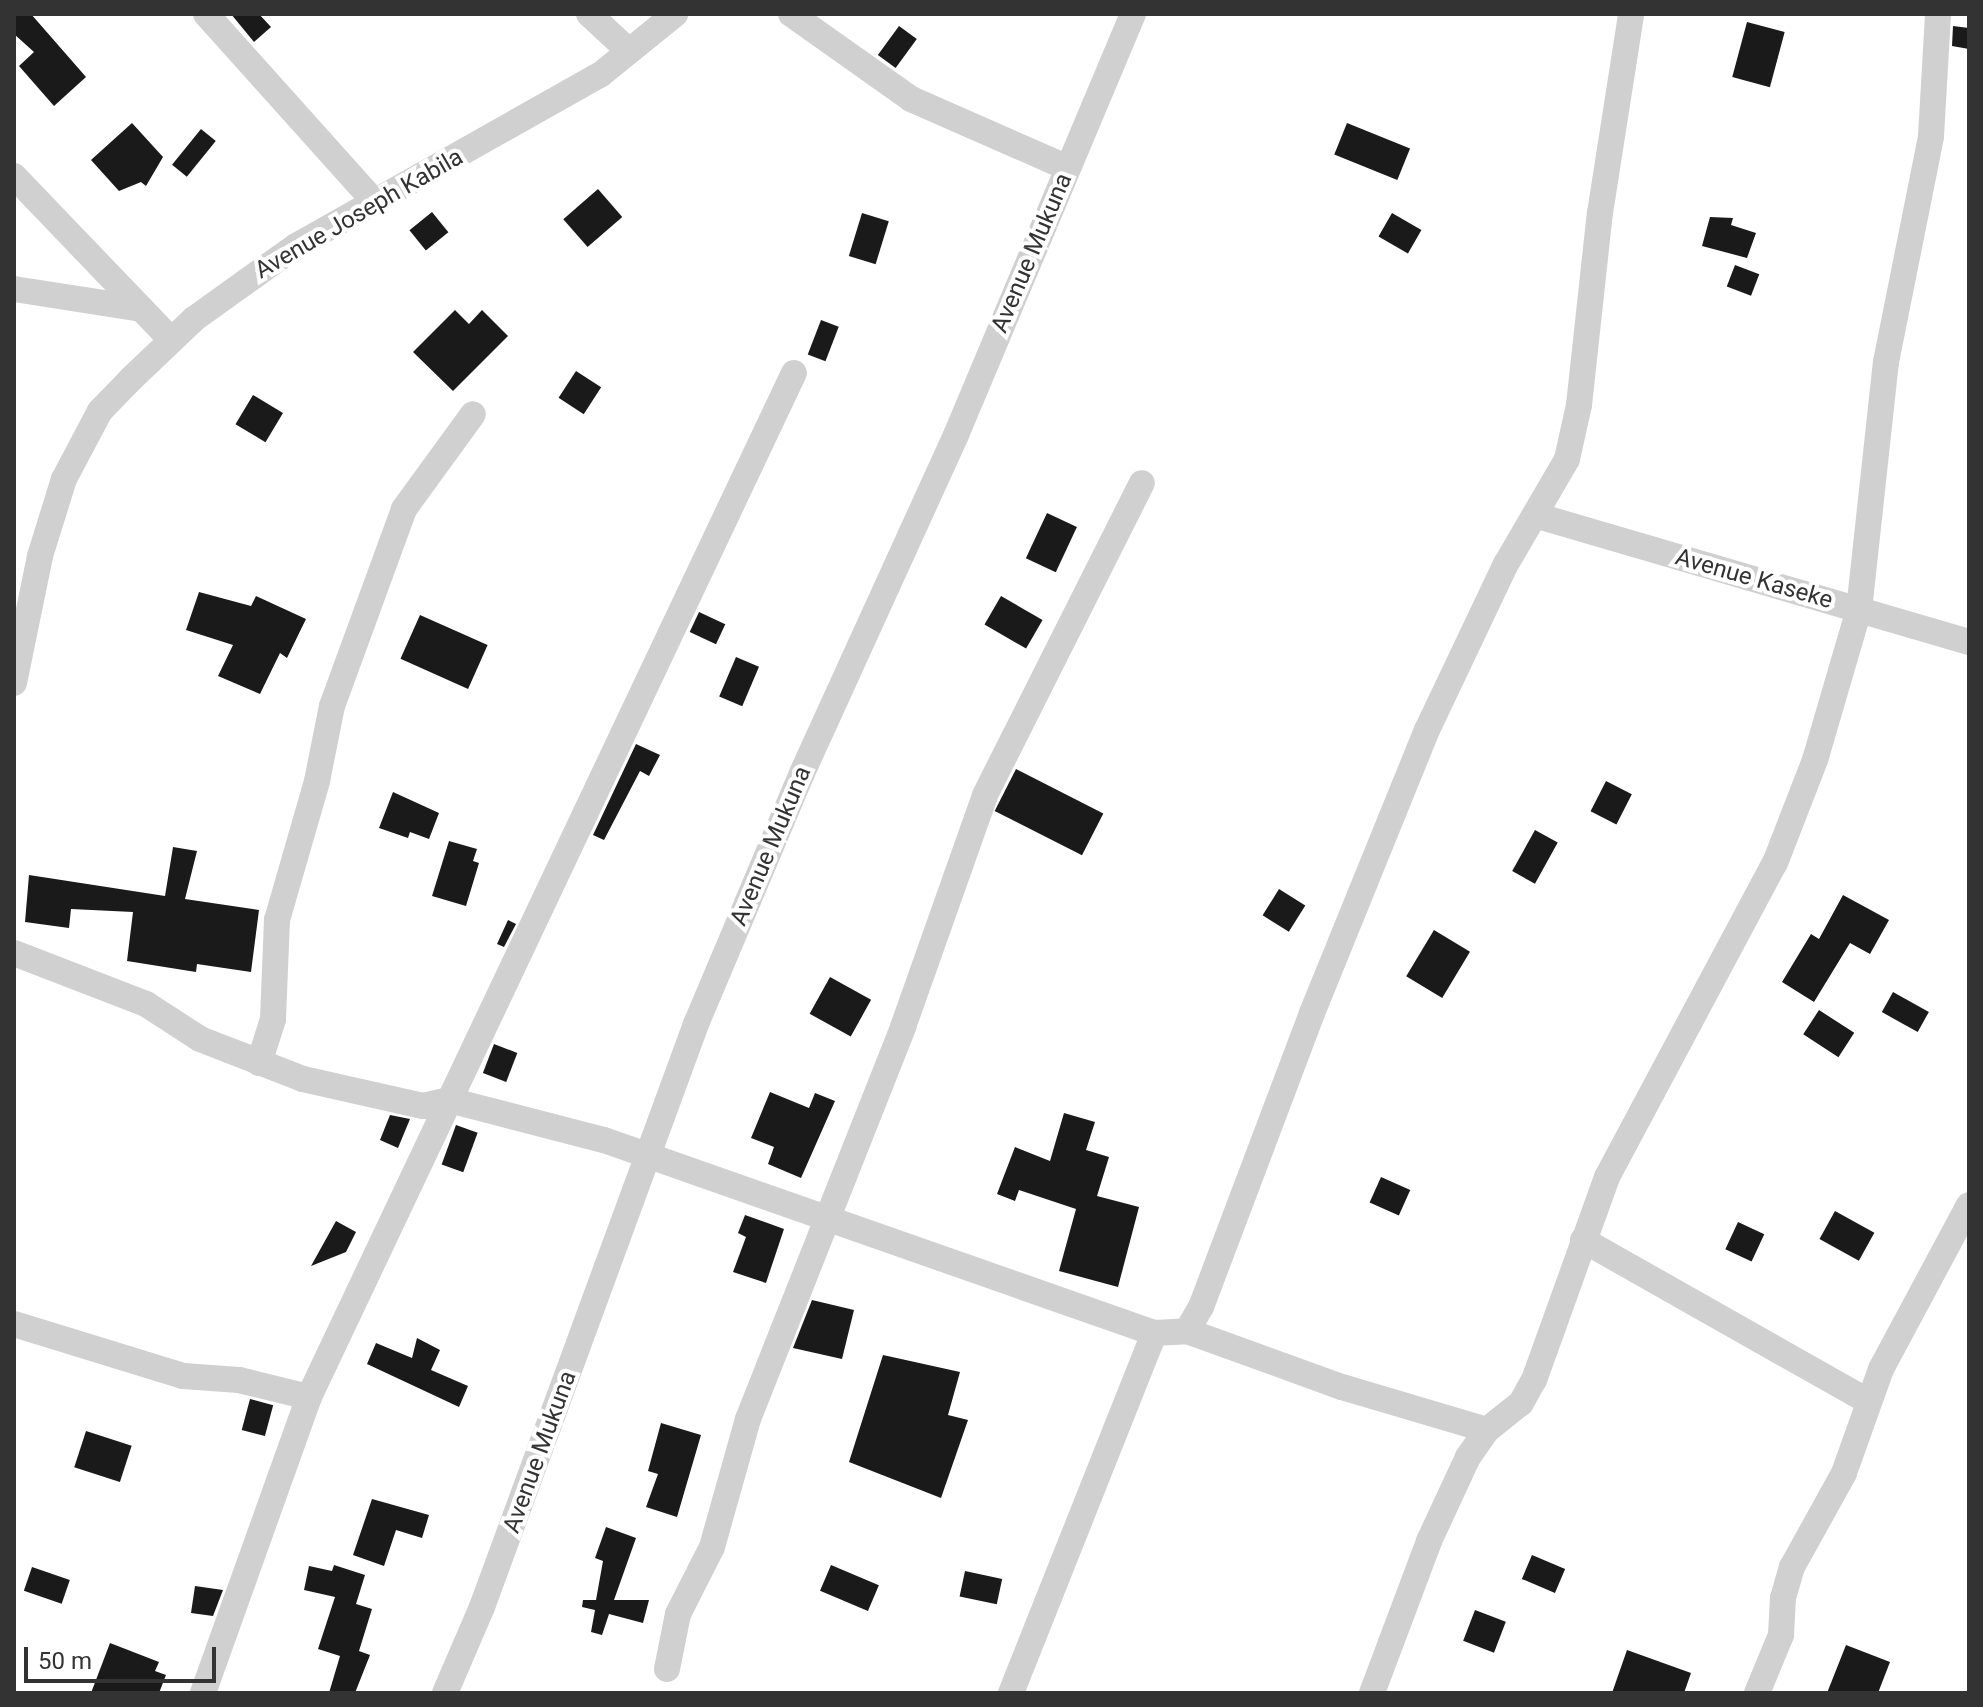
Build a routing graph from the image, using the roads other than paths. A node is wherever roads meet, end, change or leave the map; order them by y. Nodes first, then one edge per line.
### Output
1 (206, 14) edge
2 (589, 14) edge
3 (675, 14) edge
4 (791, 14) edge
5 (1133, 14) edge
6 (1631, 14) edge
7 (1938, 14) edge
8 (629, 51) junction
9 (1068, 168) junction
10 (14, 176) edge
11 (373, 200) junction
12 (14, 289) edge
13 (141, 309) junction
14 (171, 340) junction
15 (794, 373) dead end
16 (473, 414) dead end
17 (1142, 483) dead end
18 (1538, 516) junction
19 (1859, 610) junction
20 (1969, 642) edge
21 (14, 683) edge
22 (14, 953) edge
23 (259, 1063) junction
24 (449, 1100) junction
25 (651, 1156) junction
26 (1969, 1205) edge
27 (829, 1216) junction
28 (1583, 1240) junction
29 (14, 1324) edge
30 (1187, 1331) junction
31 (1154, 1333) junction
32 (309, 1397) junction
33 (1867, 1401) junction
34 (1487, 1430) junction
35 (667, 1669) dead end
36 (203, 1693) edge
37 (445, 1693) edge
38 (1011, 1693) edge
39 (1372, 1693) edge
40 (1757, 1693) edge

1 - 11 street
2 - 8 street
3 - 8 street, Avenue Joseph Kabila
4 - 9 street
5 - 9 street, Avenue Mukuna
6 - 18 street
7 - 19 street
8 - 11 street, Avenue Joseph Kabila
9 - 25 street, Avenue Mukuna
10 - 13 street
11 - 14 street, Avenue Joseph Kabila
12 - 13 street
13 - 14 street
14 - 21 street, Avenue Joseph Kabila
15 - 24 street
16 - 23 street
17 - 27 street
18 - 19 street, Avenue Kaseke
18 - 30 street
19 - 20 street, Avenue Kaseke
19 - 28 street
22 - 23 street
23 - 24 street
24 - 25 street
24 - 32 street
25 - 27 street
25 - 37 street, Avenue Mukuna
26 - 33 street
27 - 31 street
27 - 35 street
28 - 33 street
28 - 34 street
29 - 32 street
30 - 31 street
30 - 34 street
31 - 38 street
32 - 36 street
33 - 40 street
34 - 39 street

